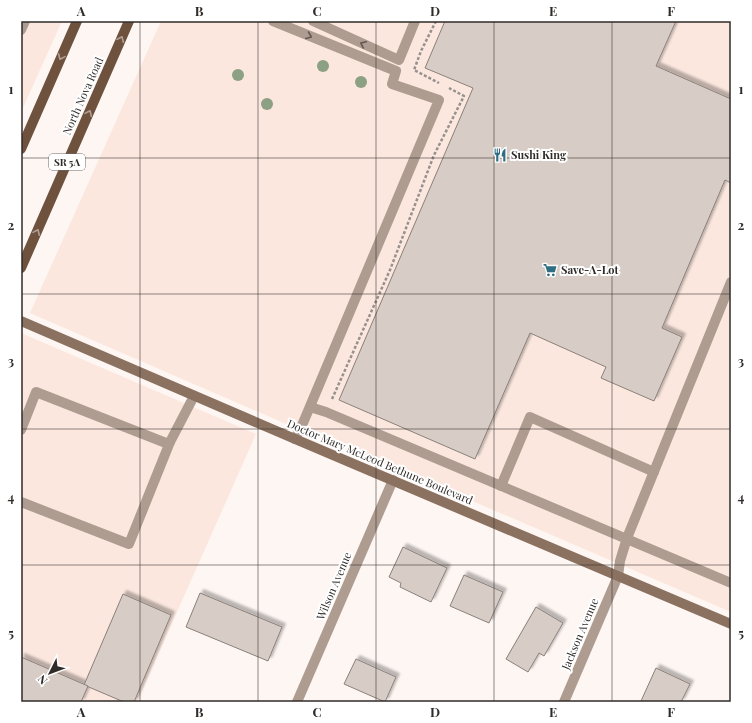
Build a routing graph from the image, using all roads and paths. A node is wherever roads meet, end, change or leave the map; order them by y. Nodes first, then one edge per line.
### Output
1 (25, 21) edge
2 (77, 21) edge
3 (129, 21) edge
4 (273, 21) edge
5 (313, 21) edge
6 (415, 21) edge
7 (21, 30) edge
8 (21, 149) edge
9 (21, 268) edge
10 (731, 282) edge
11 (21, 320) edge
12 (194, 396) junction
13 (310, 407) junction
14 (21, 430) edge
15 (295, 439) junction
16 (170, 442) junction
17 (654, 472) junction
18 (393, 480) junction
19 (501, 486) junction
20 (21, 502) edge
21 (627, 538) junction
22 (618, 576) junction
23 (731, 583) edge
24 (731, 624) edge
25 (297, 702) edge
26 (564, 702) edge

1 - 7 street
2 -> 8 main road
9 -> 3 main road, North Nova Road / SR 5A
4 -> 13 street
6 -> 5 street
10 - 17 street, Jackson Avenue
11 - 12 street, Doctor Mary McLeod Bethune Boulevard
12 - 15 street, Doctor Mary McLeod Bethune Boulevard
12 - 16 street
13 - 15 street
13 - 19 street
14 - 16 street
15 - 18 street, Doctor Mary McLeod Bethune Boulevard
16 - 20 street
17 - 19 street
17 - 21 street, Jackson Avenue
18 - 22 street, Doctor Mary McLeod Bethune Boulevard
18 - 25 street, Wilson Avenue
19 - 21 street
21 - 22 street, Jackson Avenue
21 - 23 street
22 - 24 street, Doctor Mary McLeod Bethune Boulevard
22 - 26 street, Jackson Avenue

